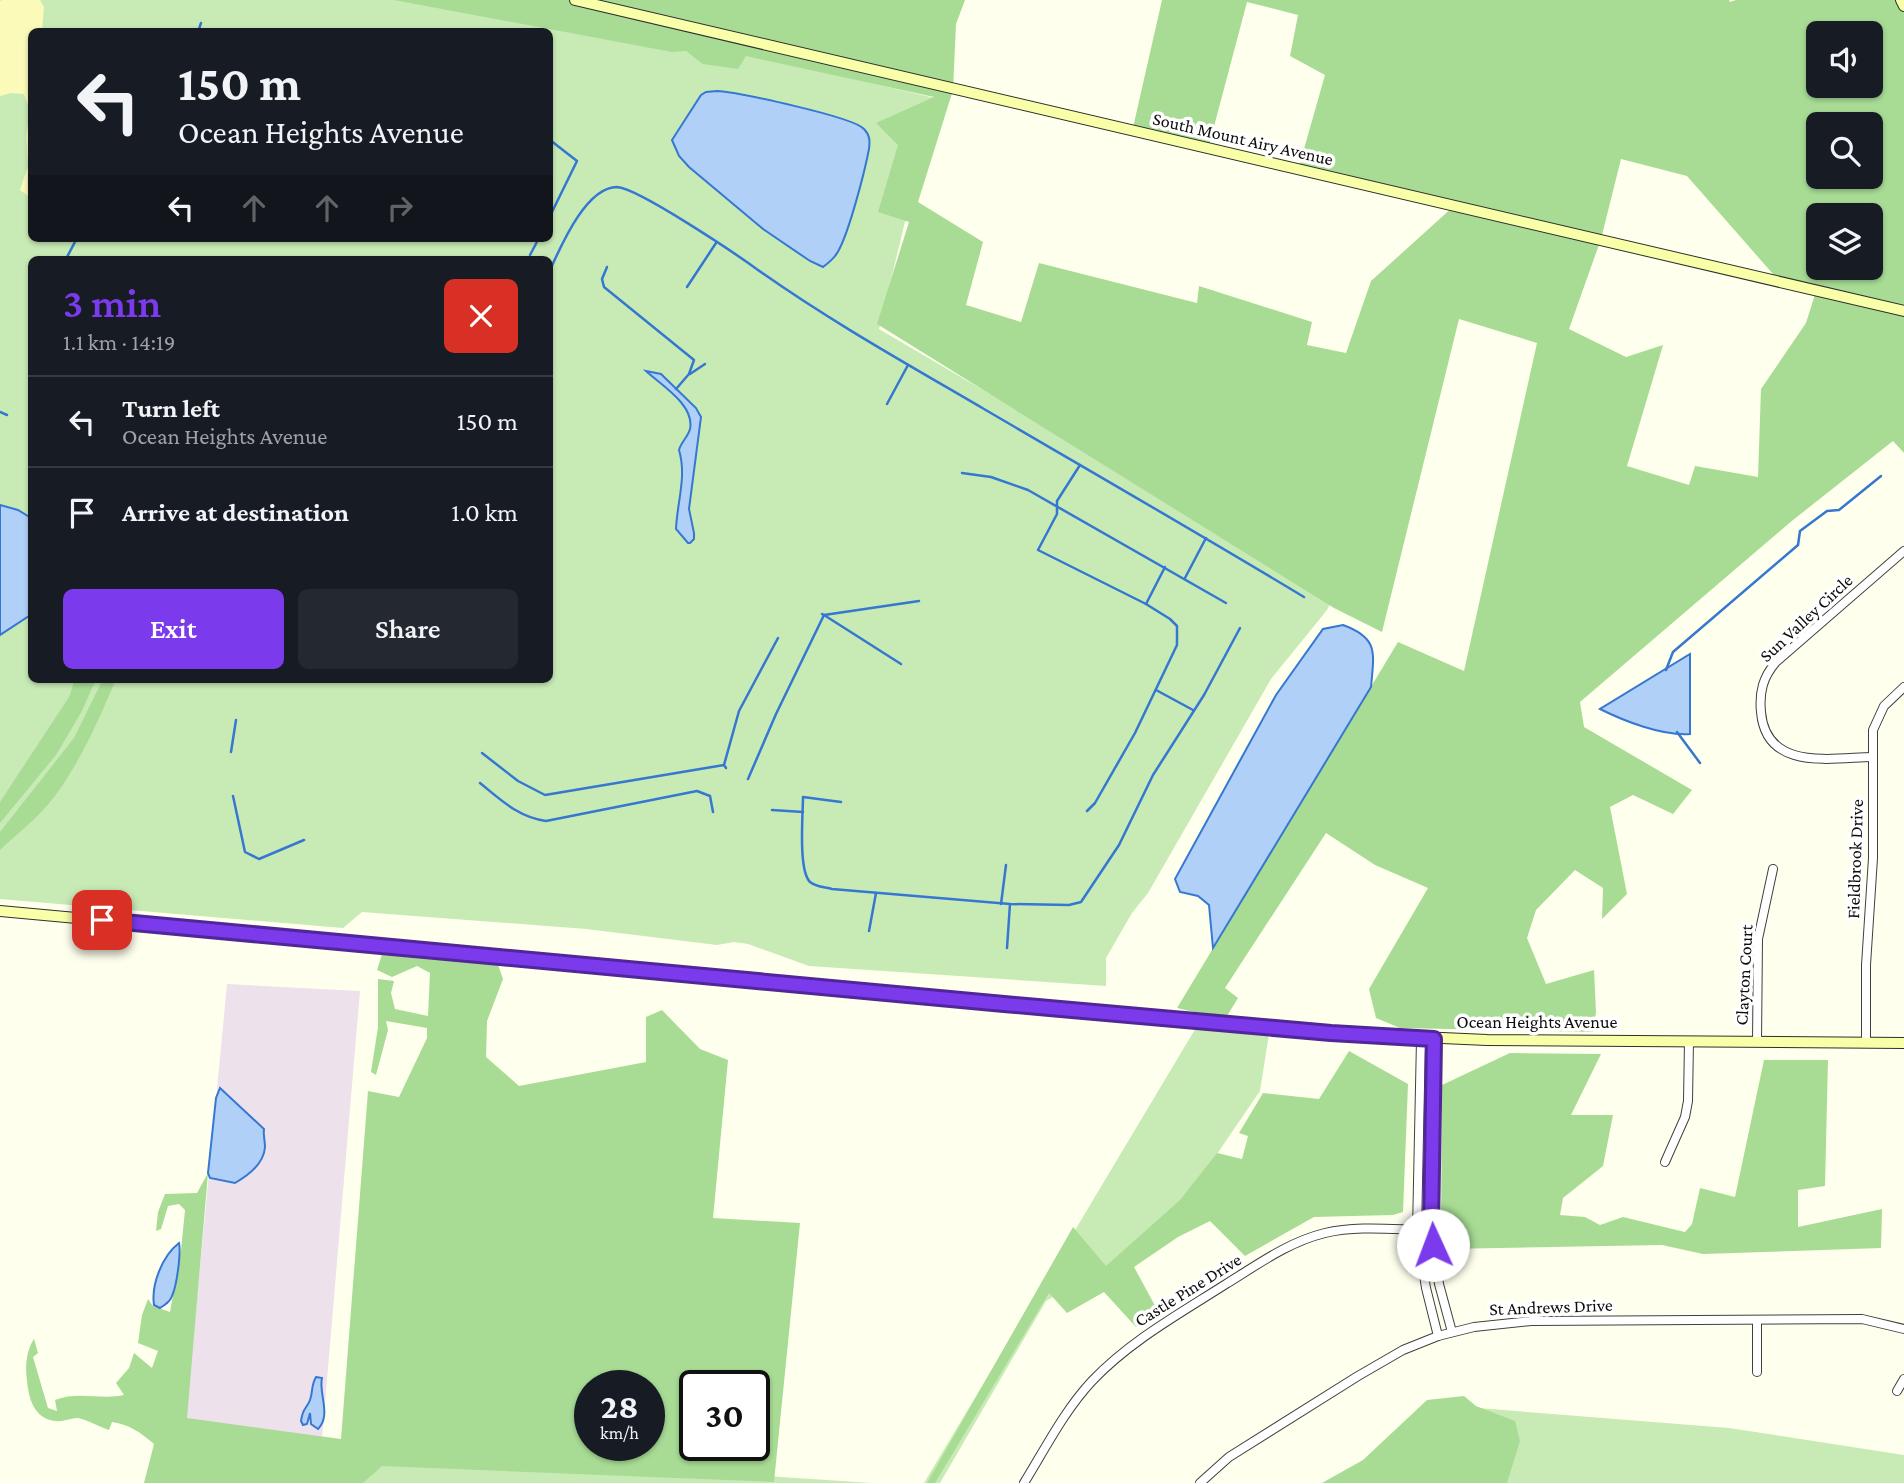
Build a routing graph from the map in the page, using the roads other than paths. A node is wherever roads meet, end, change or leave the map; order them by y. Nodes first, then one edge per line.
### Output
1 (575, 0) edge
2 (1901, 0) edge
3 (1904, 6) edge
4 (1904, 310) edge
5 (1904, 551) edge
6 (1904, 687) edge
7 (1872, 757) junction
8 (1773, 869) dead end
9 (0, 911) edge
10 (1421, 1039) junction
11 (1434, 1039) junction
12 (1689, 1041) junction
13 (1757, 1042) junction
14 (1866, 1042) junction
15 (1904, 1043) edge
16 (1665, 1162) dead end
17 (1417, 1230) junction
18 (1431, 1230) junction
19 (1757, 1320) junction
20 (1904, 1329) edge
21 (1452, 1332) junction
22 (1438, 1336) junction
23 (1757, 1372) dead end
24 (1904, 1379) edge
25 (1897, 1391) dead end
26 (1024, 1483) edge
27 (1200, 1483) edge

1 - 4 main road, South Mount Airy Avenue
2 - 3 main road
5 - 7 street, Sun Valley Circle
6 - 7 street, Fieldbrook Drive
7 - 14 street, Fieldbrook Drive
8 - 13 street, Clayton Court
9 - 10 main road, Ocean Heights Avenue
10 - 11 main road, Ocean Heights Avenue
10 - 17 street
11 - 12 main road, Ocean Heights Avenue
11 - 18 street
12 - 13 main road, Ocean Heights Avenue
12 - 16 street
13 - 14 main road, Ocean Heights Avenue
14 - 15 main road, Ocean Heights Avenue
17 - 18 street, Castle Pine Drive
17 - 22 street
17 - 26 street, Castle Pine Drive
18 - 21 street
19 - 20 street, St Andrews Drive
19 - 21 street, St Andrews Drive
19 - 23 street
21 - 22 street, St Andrews Drive
22 - 27 street, St Andrews Drive
24 - 25 street

